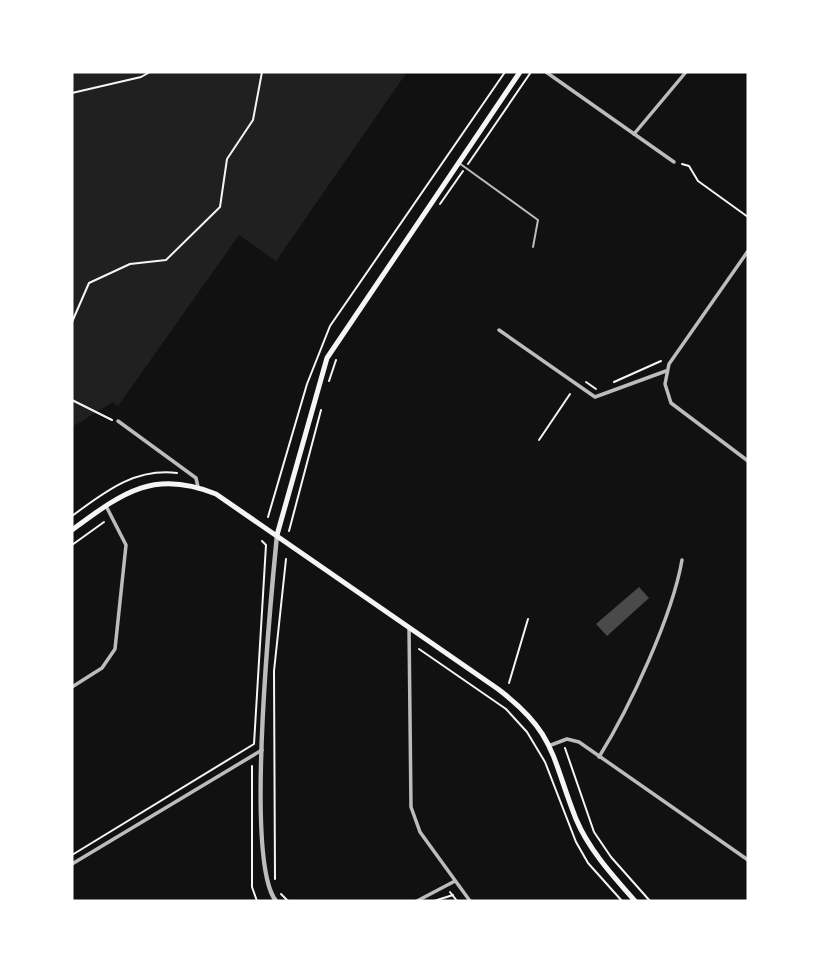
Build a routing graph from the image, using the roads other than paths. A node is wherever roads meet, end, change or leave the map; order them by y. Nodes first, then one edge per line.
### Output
1 (520, 72) edge
2 (546, 72) edge
3 (686, 72) edge
4 (634, 134) junction
5 (458, 162) junction
6 (674, 162) road end
7 (533, 247) dead end
8 (748, 251) edge
9 (499, 330) dead end
10 (666, 372) junction
11 (118, 421) road end
12 (748, 461) edge
13 (198, 486) junction
14 (106, 506) junction
15 (72, 530) edge
16 (277, 535) junction
17 (682, 560) dead end
18 (409, 627) junction
19 (72, 687) edge
20 (551, 745) junction
21 (262, 750) junction
22 (599, 757) junction
23 (748, 860) edge
24 (72, 864) edge
25 (455, 881) junction
26 (276, 901) edge
27 (417, 901) edge
28 (470, 901) edge
29 (635, 901) edge

1 - 5 main road
2 - 4 street
3 - 4 street
4 - 6 street
5 - 7 lane
5 - 16 main road
8 - 10 street
9 - 10 street
10 - 12 street
11 - 13 street
13 - 14 main road
13 - 16 main road
14 - 15 main road
14 - 19 street
16 - 18 main road
16 - 21 street
17 - 22 street
18 - 20 main road
18 - 25 street
20 - 22 street
20 - 29 main road
21 - 24 street
21 - 26 street
22 - 23 street
25 - 27 street
25 - 28 street

